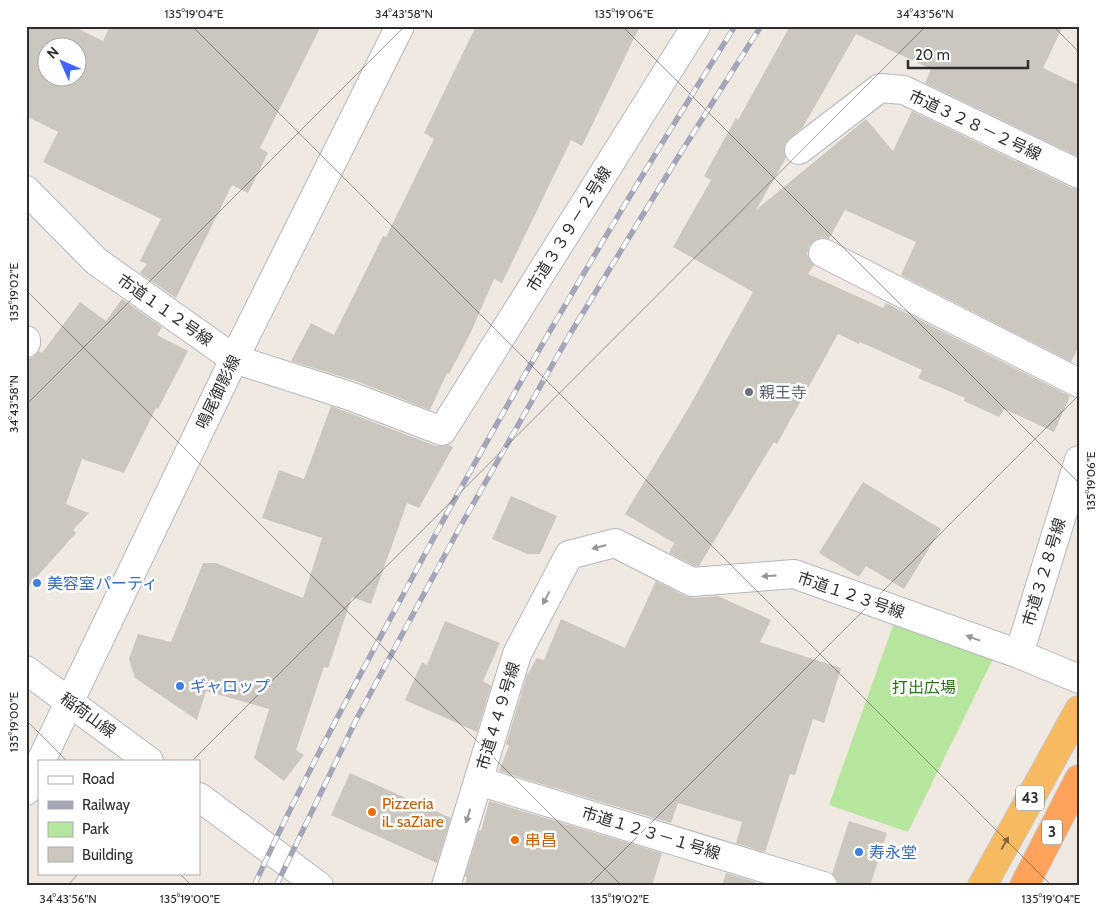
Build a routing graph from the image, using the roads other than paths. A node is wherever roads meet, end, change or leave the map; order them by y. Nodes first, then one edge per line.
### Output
1 (400, 26) edge
2 (696, 26) edge
3 (799, 150) dead end
4 (1079, 174) edge
5 (26, 190) edge
6 (823, 254) dead end
7 (234, 359) junction
8 (1079, 383) edge
9 (442, 431) joint
10 (1079, 460) edge
11 (569, 555) joint
12 (1019, 654) junction
13 (26, 670) edge
14 (1079, 679) edge
15 (69, 701) junction
16 (1079, 710) edge
17 (41, 760) edge
18 (148, 760) edge
19 (38, 767) edge
20 (1079, 779) edge
21 (478, 781) junction
22 (26, 791) edge
23 (200, 798) edge
24 (318, 886) edge
25 (446, 886) edge
26 (823, 886) edge
27 (982, 886) edge
28 (1024, 886) edge

1 - 7 street, 鳴尾御影線
2 - 9 street, 市道３３９－２号線
3 - 4 street, 市道３２８－２号線
5 - 7 street, 市道１１２号線
6 - 8 street
7 - 9 street, 市道１１２号線
7 - 15 street, 鳴尾御影線
10 - 12 street, 市道３２８号線
12 -> 11 street, 市道１２３号線
11 -> 21 street, 市道４４９号線
12 - 14 street, 市道１２３号線
13 - 15 street, 稲荷山線
15 - 17 street, 鳴尾御影線
15 - 18 street, 稲荷山線
27 -> 16 highway, 43
19 - 22 street
20 - 28 highway, 3
21 -> 25 street, 市道４４９号線
21 - 26 street, 市道１２３－１号線
23 - 24 street

